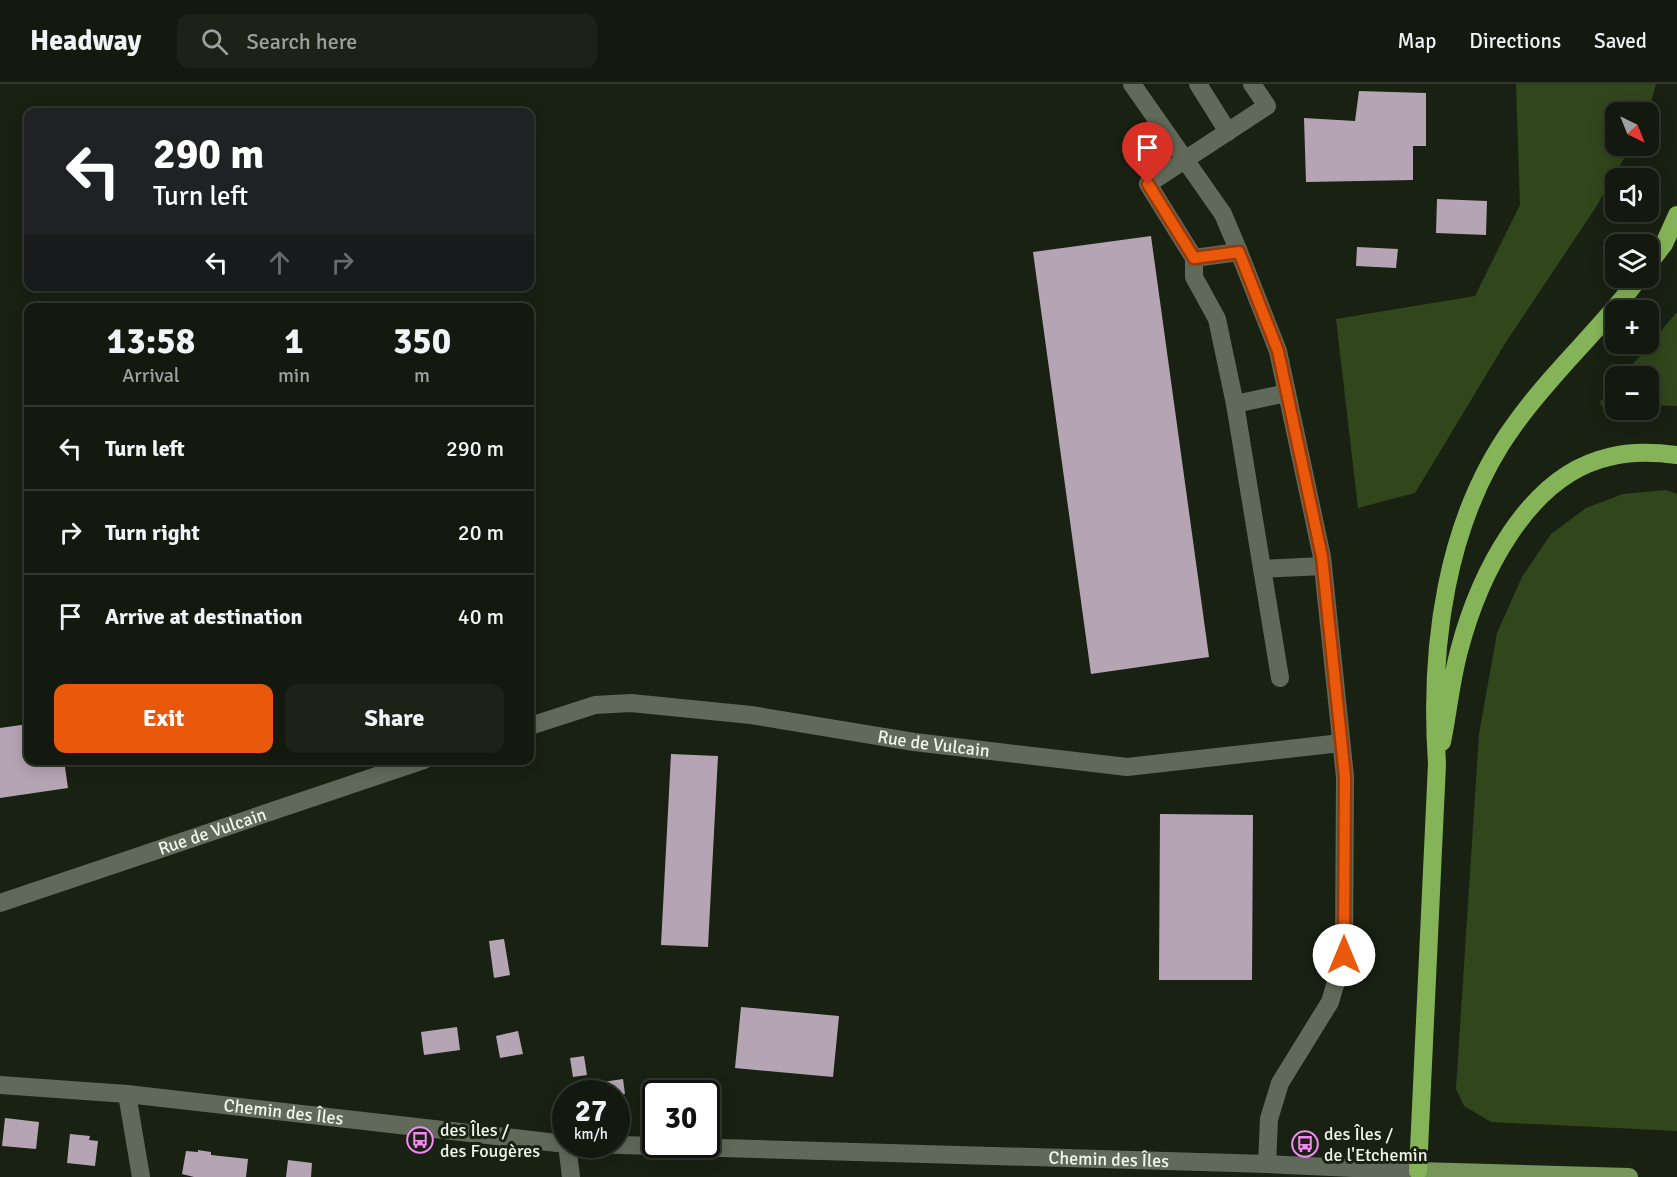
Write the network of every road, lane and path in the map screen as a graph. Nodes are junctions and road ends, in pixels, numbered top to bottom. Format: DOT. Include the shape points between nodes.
graph roads {
  1 [pos="1132,84"];
  2 [pos="1198,84"];
  3 [pos="1252,84"];
  4 [pos="1228,132"];
  5 [pos="1185,159"];
  6 [pos="1677,215"];
  7 [pos="1659,251"];
  8 [pos="1239,252"];
  9 [pos="1194,258"];
  10 [pos="1630,288"];
  11 [pos="1287,393"];
  12 [pos="1235,404"];
  13 [pos="1677,454"];
  14 [pos="1323,566"];
  15 [pos="1262,569"];
  16 [pos="1280,678"];
  17 [pos="534,725"];
  18 [pos="1341,743"];
  19 [pos="1437,764"];
  20 [pos="409,765"];
  21 [pos="0,903"];
  22 [pos="0,1085"];
  23 [pos="128,1094"];
  24 [pos="552,1142"];
  25 [pos="630,1145"];
  26 [pos="568,1158"];
  27 [pos="1267,1164"];
  28 [pos="1418,1174"];
  29 [pos="141,1177"];
  30 [pos="571,1177"];
  31 [pos="1629,1177"];
  1 -- 5 [label="street"];
  2 -- 4 [label="street"];
  3 -- 4 [label="street" via="1267,106"];
  4 -- 5 [label="street"];
  5 -- 8 [label="street" via="1223,214"];
  5 -- 9 [label="street" via="1148,184"];
  6 -- 7 [label="highway"];
  8 -- 9 [label="street"];
  8 -- 11 [label="street" via="1278,351"];
  9 -- 12 [label="street" via="1194,277 1217,319"];
  10 -- 19 [label="highway" via="1514,424 1480,482 1455,554 1438,639 1433,714"];
  11 -- 12 [label="street"];
  11 -- 14 [label="street"];
  12 -- 15 [label="street"];
  13 -- 19 [label="highway" via="1646,452 1607,457 1569,474 1522,518 1503,543 1477,595 1458,653"];
  14 -- 15 [label="street"];
  14 -- 18 [label="street"];
  15 -- 16 [label="street"];
  17 -- 18 [label="street, Rue de Vulcain" via="595,705 631,703 751,715 914,742 1127,767"];
  18 -- 27 [label="street" via="1345,777 1344,955 1330,1002 1280,1083 1269,1119"];
  19 -- 28 [label="highway"];
  20 -- 21 [label="street, Rue de Vulcain"];
  22 -- 23 [label="street, Chemin des Îles"];
  23 -- 24 [label="street, Chemin des Îles"];
  23 -- 29 [label="street"];
  25 -- 27 [label="street, Chemin des Îles"];
  26 -- 30 [label="street"];
  27 -- 28 [label="street, Chemin des Îles"];
  28 -- 31 [label="main road, Chemin des Îles"];
}
